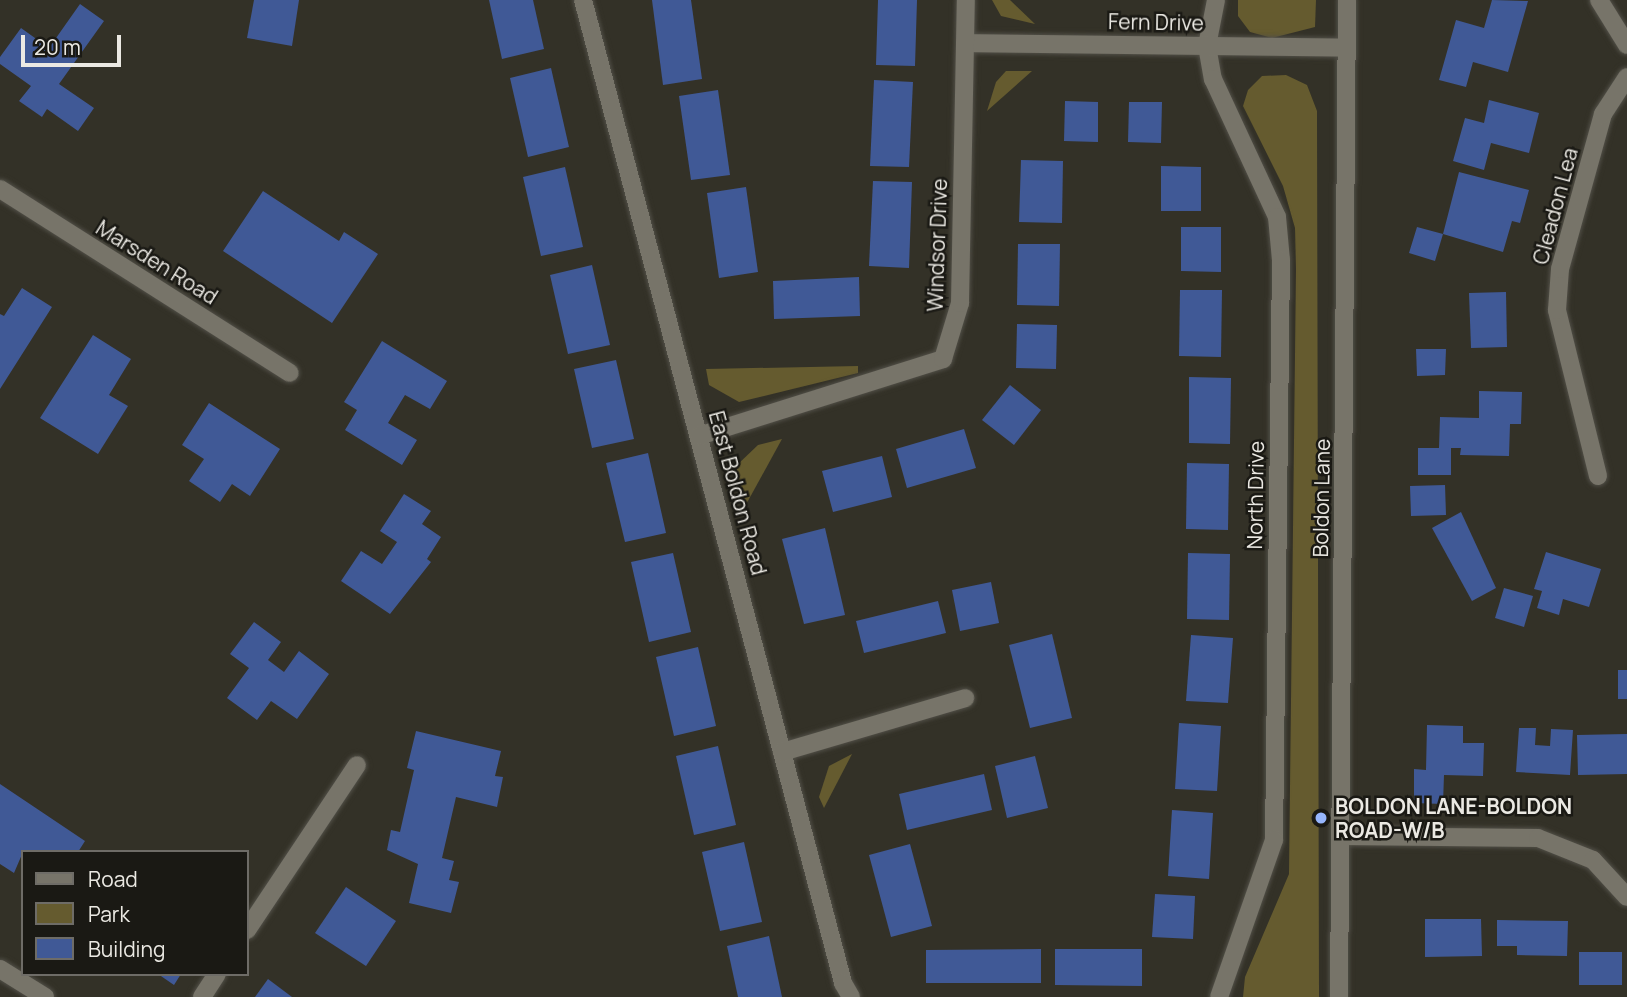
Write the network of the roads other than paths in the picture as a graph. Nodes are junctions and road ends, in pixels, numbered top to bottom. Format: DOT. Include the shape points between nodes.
graph roads {
  1 [pos="583,0"];
  2 [pos="966,0"];
  3 [pos="1216,0"];
  4 [pos="1347,0"];
  5 [pos="1598,0"];
  6 [pos="965,43"];
  7 [pos="1627,45"];
  8 [pos="1207,46"];
  9 [pos="1347,48"];
  10 [pos="1627,77"];
  11 [pos="0,189"];
  12 [pos="290,373"];
  13 [pos="699,436"];
  14 [pos="1598,476"];
  15 [pos="965,698"];
  16 [pos="782,752"];
  17 [pos="357,765"];
  18 [pos="1340,836"];
  19 [pos="1627,897"];
  20 [pos="248,928"];
  21 [pos="0,969"];
  22 [pos="216,976"];
  23 [pos="45,997"];
  24 [pos="202,997"];
  25 [pos="851,997"];
  26 [pos="1219,997"];
  27 [pos="1339,997"];
  1 -- 13 [label="street, East Boldon Road"];
  2 -- 6 [label="street, Windsor Drive"];
  3 -- 8 [label="street, North Drive"];
  4 -- 9 [label="street, Boldon Lane"];
  5 -- 7 [label="street"];
  6 -- 8 [label="street, Fern Drive"];
  6 -- 13 [label="street, Windsor Drive" via="960,303 955,334 943,359"];
  8 -- 9 [label="street, Fern Drive"];
  8 -- 26 [label="street, North Drive" via="1226,111 1276,217 1281,260 1274,840"];
  9 -- 18 [label="street, Boldon Lane"];
  10 -- 14 [label="street, Cleadon Lea" via="1603,114 1560,269 1557,310"];
  11 -- 12 [label="street, Marsden Road"];
  13 -- 16 [label="street, East Boldon Road"];
  15 -- 16 [label="street"];
  16 -- 25 [label="street, East Boldon Road" via="843,983"];
  17 -- 20 [label="street"];
  18 -- 19 [label="street" via="1538,838 1593,860"];
  18 -- 27 [label="street, Boldon Lane"];
  21 -- 23 [label="street"];
  22 -- 24 [label="street"];
}
